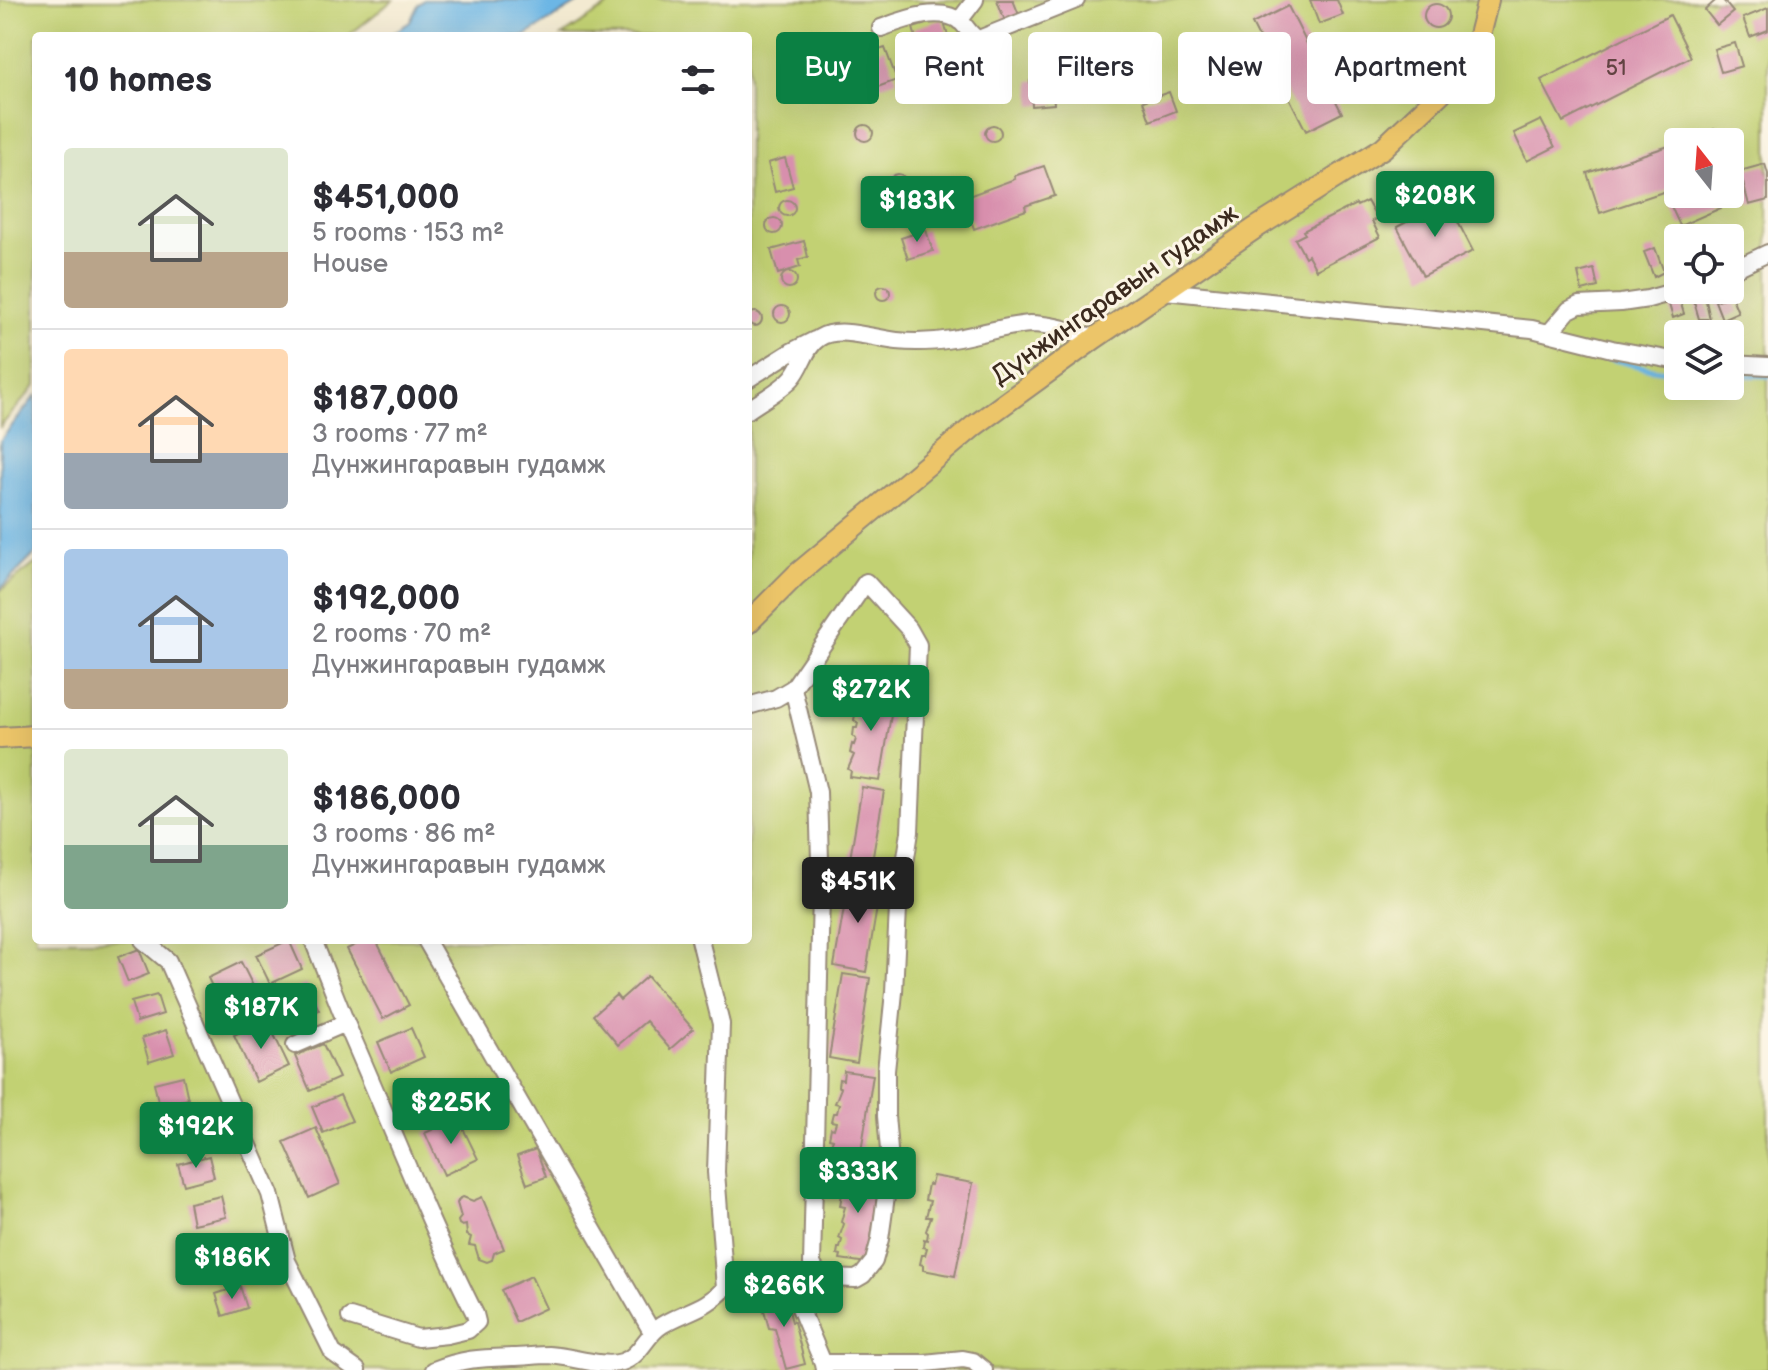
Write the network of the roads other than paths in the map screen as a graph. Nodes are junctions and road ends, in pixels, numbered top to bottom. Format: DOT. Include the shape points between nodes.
graph roads {
  1 [pos="975,0"];
  2 [pos="1076,0"];
  3 [pos="1488,0"];
  4 [pos="959,21"];
  5 [pos="881,28"];
  6 [pos="1768,253"];
  7 [pos="1744,264"];
  8 [pos="1165,291"];
  9 [pos="1664,294"];
  10 [pos="1550,332"];
  11 [pos="820,337"];
  12 [pos="1095,338"];
  13 [pos="1664,358"];
  14 [pos="1744,365"];
  15 [pos="1768,366"];
  16 [pos="752,376"];
  17 [pos="752,407"];
  18 [pos="752,619"];
  19 [pos="793,688"];
  20 [pos="752,705"];
  21 [pos="32,736"];
  22 [pos="0,738"];
  23 [pos="148,944"];
  24 [pos="315,944"];
  25 [pos="428,944"];
  26 [pos="701,944"];
  27 [pos="346,1023"];
  28 [pos="295,1045"];
  29 [pos="725,1288"];
  30 [pos="350,1317"];
  31 [pos="652,1332"];
  32 [pos="823,1366"];
  33 [pos="357,1370"];
  34 [pos="434,1370"];
  35 [pos="984,1370"];
  1 -- 4 [label="street"];
  2 -- 4 [label="street" via="979,39"];
  3 -- 8 [label="main road, Дүнжингаравын гудамж" via="1476,47 1462,69 1383,148"];
  4 -- 5 [label="street" via="927,14"];
  6 -- 7 [label="street"];
  8 -- 10 [label="street"];
  8 -- 12 [label="main road, Дүнжингаравын гудамж"];
  9 -- 10 [label="street" via="1579,305"];
  10 -- 13 [label="street"];
  11 -- 12 [label="street" via="848,333 921,342 1031,324"];
  11 -- 16 [label="street"];
  11 -- 17 [label="street" via="792,378"];
  12 -- 18 [label="main road, Дүнжингаравын гудамж" via="974,426 796,575"];
  14 -- 15 [label="street"];
  19 -- 19 [label="street" via="866,582 918,645 910,832 898,908 886,1071 886,1196 874,1261 856,1279 826,1278 812,1264 821,880 818,792"];
  19 -- 20 [label="street"];
  21 -- 22 [label="main road"];
  23 -- 33 [label="street" via="168,961 270,1194 287,1261 333,1353"];
  24 -- 27 [label="street"];
  25 -- 31 [label="street"];
  26 -- 29 [label="street" via="721,1024 716,1172"];
  27 -- 28 [label="street"];
  27 -- 30 [label="street" via="477,1322 468,1330 418,1338"];
  29 -- 31 [label="street" via="714,1301"];
  29 -- 32 [label="street" via="785,1281"];
  31 -- 34 [label="street" via="621,1362 551,1355 462,1360"];
  32 -- 35 [label="street" via="963,1359"];
}
